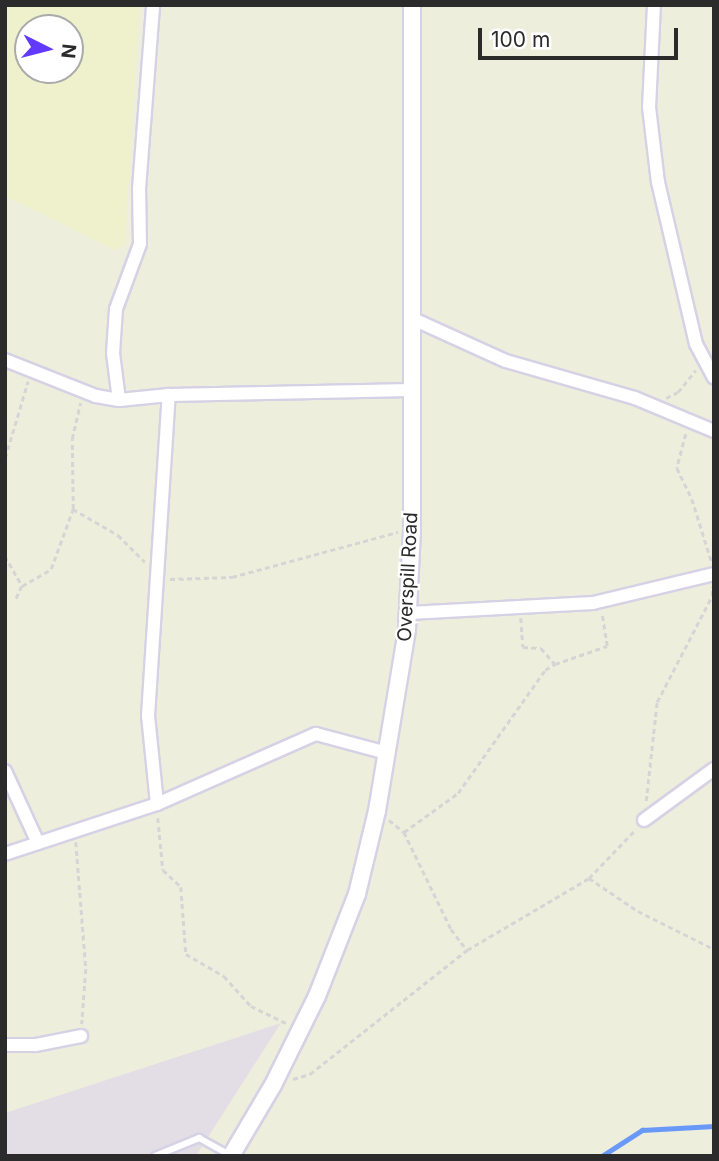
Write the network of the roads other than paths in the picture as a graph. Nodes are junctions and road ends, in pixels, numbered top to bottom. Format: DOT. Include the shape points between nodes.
graph roads {
  1 [pos="153,5"];
  2 [pos="412,5"];
  3 [pos="654,5"];
  4 [pos="411,318"];
  5 [pos="5,360"];
  6 [pos="714,378"];
  7 [pos="411,390"];
  8 [pos="169,395"];
  9 [pos="119,400"];
  10 [pos="714,430"];
  11 [pos="713,574"];
  12 [pos="409,612"];
  13 [pos="387,753"];
  14 [pos="714,769"];
  15 [pos="5,771"];
  16 [pos="157,804"];
  17 [pos="645,820"];
  18 [pos="38,843"];
  19 [pos="5,854"];
  20 [pos="81,1036"];
  21 [pos="5,1045"];
  22 [pos="155,1156"];
  23 [pos="231,1156"];
  1 -- 9 [label="street" via="139,188 140,244 116,309 114,331"];
  2 -- 4 [label="street, Overspill Road"];
  3 -- 6 [label="street" via="649,107 658,182 702,361"];
  4 -- 7 [label="street, Overspill Road"];
  4 -- 10 [label="street" via="506,361 649,404"];
  5 -- 9 [label="street" via="78,390"];
  7 -- 8 [label="street"];
  7 -- 12 [label="street, Overspill Road"];
  8 -- 9 [label="street"];
  8 -- 16 [label="street" via="148,716"];
  11 -- 12 [label="street" via="593,603"];
  12 -- 13 [label="street, Overspill Road"];
  13 -- 16 [label="street" via="316,734"];
  13 -- 23 [label="street, Overspill Road" via="354,905 274,1086"];
  14 -- 17 [label="street"];
  15 -- 18 [label="street"];
  16 -- 18 [label="street"];
  18 -- 19 [label="street"];
  20 -- 21 [label="street" via="36,1045"];
  22 -- 23 [label="lane" via="199,1138"];
}
